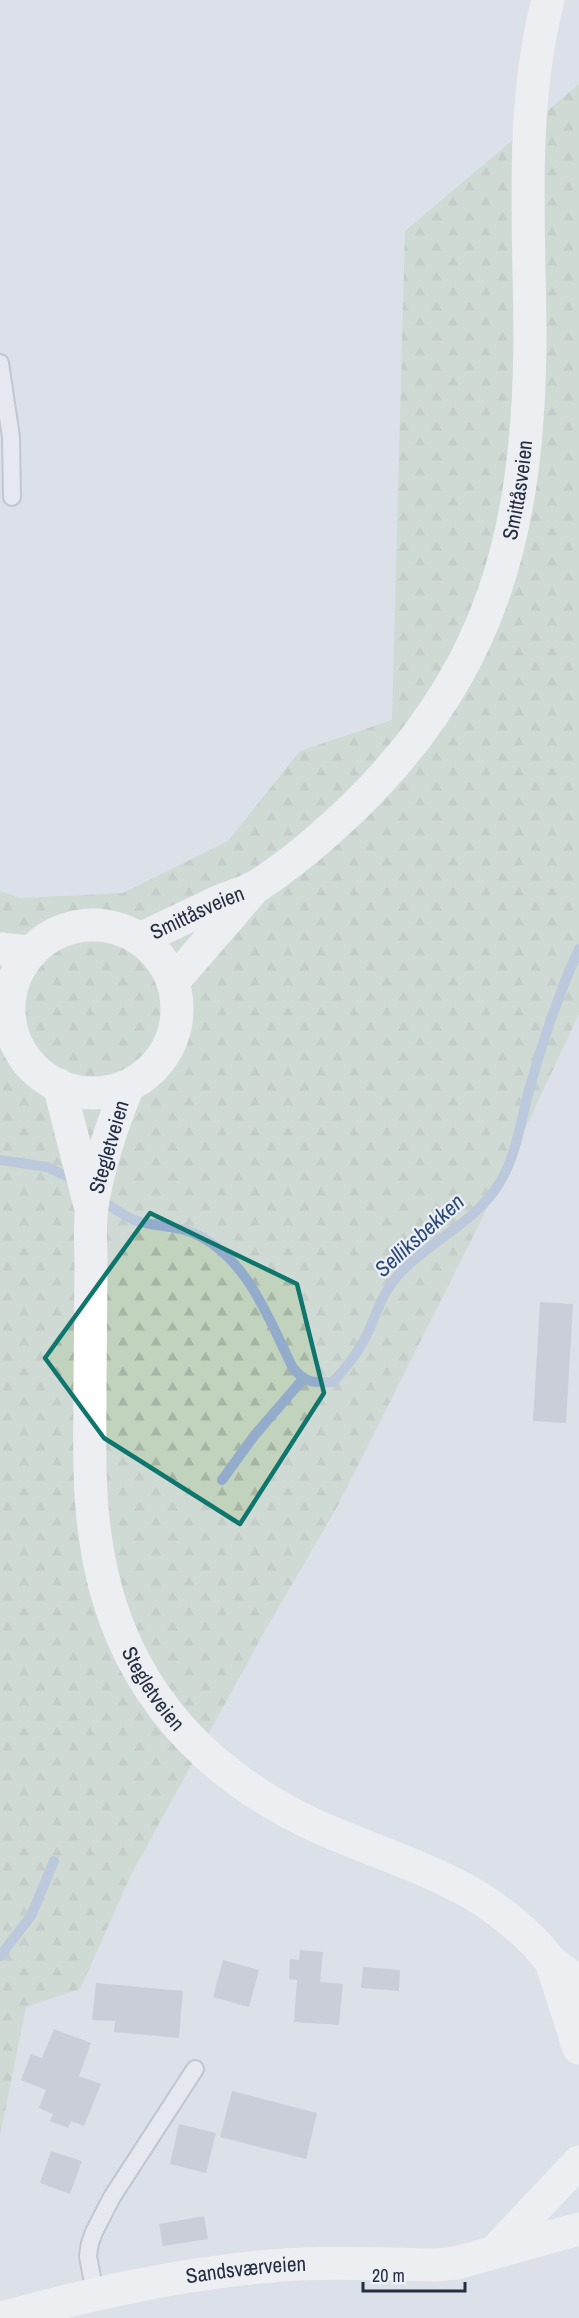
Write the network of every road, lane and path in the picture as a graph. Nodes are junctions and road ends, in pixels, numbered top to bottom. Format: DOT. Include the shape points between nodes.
graph roads {
  1 [pos="548,0"];
  2 [pos="0,363"];
  3 [pos="12,497"];
  4 [pos="255,887"];
  5 [pos="140,939"];
  6 [pos="16,950"];
  7 [pos="173,982"];
  8 [pos="4,1007"];
  9 [pos="62,1097"];
  10 [pos="122,1099"];
  11 [pos="91,1209"];
  12 [pos="551,1961"];
  13 [pos="579,1982"];
  14 [pos="579,2048"];
  15 [pos="195,2069"];
  16 [pos="579,2162"];
  17 [pos="579,2229"];
  18 [pos="493,2253"];
  19 [pos="95,2294"];
  20 [pos="1,2318"];
  1 -- 4 [label="main road, Smittåsveien" via="531,113 530,348 521,487 492,602 450,688 412,745 336,825"];
  2 -- 3 [label="lane" via="11,437"];
  4 -- 5 [label="main road, Smittåsveien"];
  4 -- 7 [label="main road, Smittåsveien"];
  5 -- 6 [label="main road" via="117,928 92,924 59,932"];
  5 -- 7 [label="main road" via="154,951"];
  6 -- 8 [label="main road" via="14,979"];
  7 -- 10 [label="main road" via="178,1013 170,1043 153,1068"];
  8 -- 9 [label="main road" via="23,1055"];
  9 -- 10 [label="main road" via="75,1091"];
  9 -- 11 [label="main road, Stegletveien"];
  10 -- 11 [label="main road, Stegletveien"];
  11 -- 12 [label="main road, Stegletveien" via="92,1504 108,1601 147,1684 201,1751 248,1788 314,1824 416,1866 473,1895 514,1923"];
  12 -- 13 [label="main road, Stegletveien"];
  12 -- 14 [label="main road, Stegletveien"];
  15 -- 19 [label="lane" via="112,2197 94,2232 88,2256"];
  16 -- 18 [label="main road"];
  17 -- 18 [label="main road, Sandsværveien"];
  18 -- 19 [label="main road, Sandsværveien" via="435,2265 272,2266 164,2279"];
  19 -- 20 [label="main road, Sandsværveien"];
}
